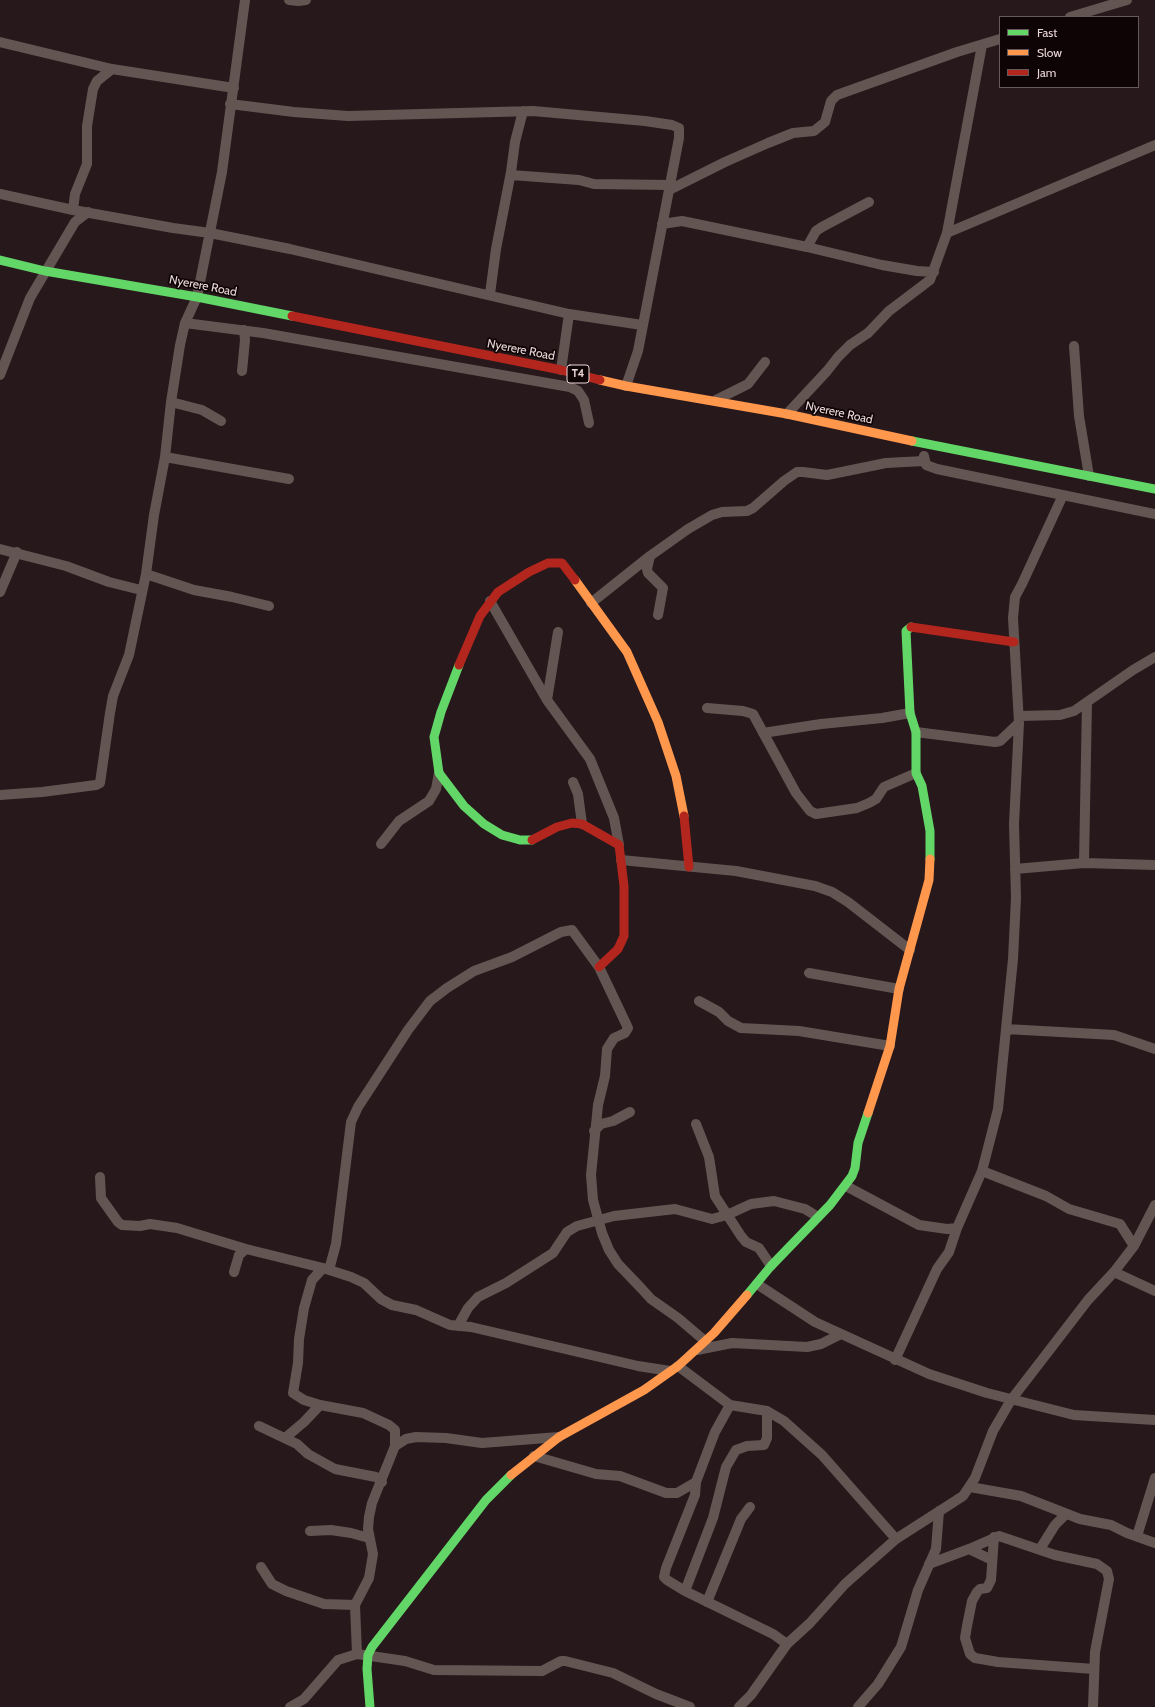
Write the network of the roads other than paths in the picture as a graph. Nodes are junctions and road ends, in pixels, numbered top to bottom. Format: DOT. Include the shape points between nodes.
graph roads {
  1 [pos="245,0"];
  2 [pos="289,0"];
  3 [pos="306,0"];
  4 [pos="1127,0"];
  5 [pos="1073,16"];
  6 [pos="999,39"];
  7 [pos="3,44"];
  8 [pos="982,45"];
  9 [pos="112,69"];
  10 [pos="234,88"];
  11 [pos="230,104"];
  12 [pos="523,111"];
  13 [pos="1155,145"];
  14 [pos="511,176"];
  15 [pos="670,188"];
  16 [pos="0,194"];
  17 [pos="869,202"];
  18 [pos="73,210"];
  19 [pos="88,212"];
  20 [pos="662,224"];
  21 [pos="210,233"];
  22 [pos="947,233"];
  23 [pos="807,247"];
  24 [pos="0,260"];
  25 [pos="45,270"];
  26 [pos="934,272"];
  27 [pos="490,294"];
  28 [pos="198,297"];
  29 [pos="569,314"];
  30 [pos="185,323"];
  31 [pos="642,325"];
  32 [pos="244,330"];
  33 [pos="1074,346"];
  34 [pos="765,362"];
  35 [pos="561,370"];
  36 [pos="242,371"];
  37 [pos="0,375"];
  38 [pos="626,386"];
  39 [pos="714,401"];
  40 [pos="170,402"];
  41 [pos="787,414"];
  42 [pos="221,421"];
  43 [pos="589,423"];
  44 [pos="926,444"];
  45 [pos="165,457"];
  46 [pos="924,461"];
  47 [pos="1089,476"];
  48 [pos="289,478"];
  49 [pos="1155,489"];
  50 [pos="1063,495"];
  51 [pos="1155,514"];
  52 [pos="0,548"];
  53 [pos="17,552"];
  54 [pos="650,556"];
  55 [pos="146,574"];
  56 [pos="142,590"];
  57 [pos="0,592"];
  58 [pos="490,601"];
  59 [pos="591,603"];
  60 [pos="269,606"];
  61 [pos="658,615"];
  62 [pos="558,632"];
  63 [pos="1014,642"];
  64 [pos="1155,657"];
  65 [pos="547,700"];
  66 [pos="1087,702"];
  67 [pos="707,708"];
  68 [pos="910,713"];
  69 [pos="1019,720"];
  70 [pos="916,732"];
  71 [pos="763,733"];
  72 [pos="439,773"];
  73 [pos="916,773"];
  74 [pos="573,782"];
  75 [pos="0,795"];
  76 [pos="582,824"];
  77 [pos="381,844"];
  78 [pos="619,845"];
  79 [pos="621,860"];
  80 [pos="1084,864"];
  81 [pos="1155,865"];
  82 [pos="689,867"];
  83 [pos="1015,869"];
  84 [pos="910,950"];
  85 [pos="599,967"];
  86 [pos="809,974"];
  87 [pos="899,989"];
  88 [pos="698,1001"];
  89 [pos="1006,1028"];
  90 [pos="890,1046"];
  91 [pos="1155,1049"];
  92 [pos="630,1112"];
  93 [pos="696,1124"];
  94 [pos="594,1131"];
  95 [pos="982,1171"];
  96 [pos="100,1177"];
  97 [pos="846,1186"];
  98 [pos="1155,1205"];
  99 [pos="728,1215"];
  100 [pos="818,1217"];
  101 [pos="598,1220"];
  102 [pos="957,1228"];
  103 [pos="1134,1246"];
  104 [pos="246,1248"];
  105 [pos="771,1266"];
  106 [pos="326,1269"];
  107 [pos="234,1272"];
  108 [pos="1114,1272"];
  109 [pos="757,1284"];
  110 [pos="1155,1291"];
  111 [pos="458,1326"];
  112 [pos="841,1334"];
  113 [pos="705,1341"];
  114 [pos="694,1351"];
  115 [pos="895,1360"];
  116 [pos="674,1368"];
  117 [pos="1011,1400"];
  118 [pos="320,1405"];
  119 [pos="730,1405"];
  120 [pos="767,1411"];
  121 [pos="1155,1420"];
  122 [pos="259,1426"];
  123 [pos="559,1437"];
  124 [pos="285,1438"];
  125 [pos="395,1446"];
  126 [pos="534,1456"];
  127 [pos="1155,1478"];
  128 [pos="382,1482"];
  129 [pos="696,1482"];
  130 [pos="970,1487"];
  131 [pos="750,1507"];
  132 [pos="939,1511"];
  133 [pos="1066,1514"];
  134 [pos="310,1530"];
  135 [pos="1137,1536"];
  136 [pos="994,1537"];
  137 [pos="369,1538"];
  138 [pos="896,1539"];
  139 [pos="1155,1543"];
  140 [pos="969,1549"];
  141 [pos="1040,1550"];
  142 [pos="992,1560"];
  143 [pos="929,1564"];
  144 [pos="261,1568"];
  145 [pos="685,1591"];
  146 [pos="707,1602"];
  147 [pos="355,1605"];
  148 [pos="787,1644"];
  149 [pos="357,1654"];
  150 [pos="368,1655"];
  151 [pos="1094,1669"];
  152 [pos="290,1707"];
  153 [pos="370,1707"];
  154 [pos="690,1707"];
  155 [pos="739,1707"];
  156 [pos="858,1707"];
  157 [pos="1093,1707"];
  1 -- 10 [label="street"];
  2 -- 3 [label="street"];
  4 -- 5 [label="street"];
  6 -- 8 [label="street"];
  7 -- 9 [label="street"];
  8 -- 15 [label="street" via="837,94 831,101 825,122 814,131 793,133 768,142"];
  8 -- 22 [label="street"];
  9 -- 10 [label="street"];
  9 -- 18 [label="street" via="97,81 93,89 87,126 87,164 75,194"];
  10 -- 11 [label="street"];
  11 -- 12 [label="street" via="348,116"];
  11 -- 21 [label="street" via="222,172"];
  12 -- 14 [label="street" via="515,142"];
  12 -- 15 [label="street" via="606,117 663,123 676,127 680,132"];
  13 -- 22 [label="street"];
  14 -- 15 [label="street"];
  14 -- 27 [label="street"];
  15 -- 20 [label="street"];
  16 -- 18 [label="street"];
  17 -- 23 [label="street" via="822,227"];
  18 -- 19 [label="street"];
  19 -- 21 [label="street"];
  19 -- 25 [label="street" via="75,222"];
  20 -- 23 [label="street" via="682,222"];
  20 -- 31 [label="street"];
  21 -- 27 [label="street"];
  21 -- 28 [label="street"];
  22 -- 26 [label="street"];
  23 -- 26 [label="street" via="882,265"];
  24 -- 25 [label="main road, Nyerere Road / T4"];
  25 -- 28 [label="main road, Nyerere Road / T4"];
  25 -- 37 [label="street" via="30,298"];
  26 -- 41 [label="street" via="930,280 889,311 868,334 850,345"];
  27 -- 29 [label="street"];
  28 -- 30 [label="street"];
  28 -- 35 [label="main road, Nyerere Road / T4"];
  29 -- 31 [label="street"];
  29 -- 35 [label="street"];
  30 -- 32 [label="street"];
  30 -- 40 [label="street"];
  31 -- 38 [label="street" via="638,351"];
  32 -- 36 [label="street"];
  32 -- 43 [label="street" via="570,388 578,391 584,400"];
  33 -- 47 [label="street" via="1079,416"];
  34 -- 39 [label="street" via="748,384"];
  35 -- 38 [label="main road, Nyerere Road / T4"];
  38 -- 39 [label="main road, Nyerere Road / T4"];
  39 -- 41 [label="main road, Nyerere Road / T4"];
  40 -- 42 [label="street" via="202,410"];
  40 -- 45 [label="street"];
  41 -- 44 [label="main road, Nyerere Road / T4"];
  44 -- 46 [label="street"];
  44 -- 47 [label="main road, Nyerere Road / T4"];
  45 -- 48 [label="street"];
  45 -- 55 [label="street"];
  46 -- 50 [label="street" via="926,465 937,469"];
  46 -- 54 [label="street" via="886,462 827,475 797,472 753,508 712,515"];
  47 -- 49 [label="main road, Nyerere Road / T4"];
  50 -- 51 [label="street"];
  50 -- 63 [label="street" via="1015,596"];
  52 -- 53 [label="street"];
  53 -- 56 [label="street" via="66,566 114,584"];
  53 -- 57 [label="street"];
  54 -- 59 [label="street"];
  54 -- 61 [label="street" via="648,573 663,588"];
  55 -- 56 [label="street"];
  55 -- 60 [label="street" via="194,590 232,596"];
  56 -- 75 [label="street" via="129,655 113,696 100,783 42,792"];
  58 -- 59 [label="main road" via="498,592 529,572 548,563 558,562 562,563"];
  58 -- 65 [label="street"];
  58 -- 72 [label="main road" via="472,634 441,712 434,737 434,752"];
  59 -- 82 [label="main road" via="627,652 658,722 676,776 684,816"];
  62 -- 65 [label="street"];
  63 -- 68 [label="main road" via="914,626 908,628 906,631"];
  63 -- 69 [label="street"];
  64 -- 66 [label="street"];
  65 -- 78 [label="street" via="590,759 614,818"];
  66 -- 69 [label="street" via="1074,711 1060,715"];
  66 -- 80 [label="street"];
  67 -- 71 [label="street" via="749,712 753,714"];
  68 -- 70 [label="main road"];
  68 -- 71 [label="street"];
  69 -- 70 [label="street" via="1000,741 995,742"];
  69 -- 83 [label="street" via="1014,824"];
  70 -- 73 [label="main road"];
  71 -- 73 [label="street" via="796,793 810,811 816,814 857,808 876,799 884,787"];
  72 -- 76 [label="main road" via="464,806 484,824 502,835 530,841 564,824"];
  72 -- 77 [label="street" via="436,789 429,801 399,821"];
  73 -- 84 [label="main road" via="927,809 931,850 929,880"];
  74 -- 76 [label="street" via="578,794"];
  76 -- 78 [label="main road"];
  78 -- 79 [label="main road"];
  79 -- 82 [label="street"];
  79 -- 85 [label="main road" via="624,936 618,949"];
  80 -- 81 [label="street"];
  80 -- 83 [label="street"];
  82 -- 84 [label="street" via="777,878 832,892"];
  83 -- 89 [label="street" via="1016,898"];
  84 -- 87 [label="main road"];
  85 -- 94 [label="street" via="628,1028 625,1033 614,1038 607,1049 605,1076"];
  85 -- 106 [label="street" via="574,931 566,930 512,957 474,972 430,1001 395,1049 351,1122 336,1244"];
  86 -- 87 [label="street"];
  87 -- 90 [label="main road"];
  88 -- 90 [label="street" via="741,1028 799,1031"];
  89 -- 91 [label="street" via="1114,1036"];
  89 -- 95 [label="street" via="998,1108"];
  90 -- 97 [label="main road" via="858,1143 855,1168"];
  92 -- 94 [label="street" via="601,1124"];
  93 -- 99 [label="street" via="708,1152 715,1196"];
  94 -- 101 [label="street" via="591,1175"];
  95 -- 102 [label="street"];
  95 -- 103 [label="street" via="1046,1196 1069,1209 1120,1224"];
  96 -- 104 [label="street" via="101,1198 122,1225 150,1224 177,1228"];
  97 -- 100 [label="main road"];
  97 -- 102 [label="street" via="919,1225"];
  98 -- 103 [label="street"];
  99 -- 100 [label="street" via="751,1204 774,1201 805,1209"];
  99 -- 101 [label="street" via="708,1218 675,1209 634,1212"];
  99 -- 105 [label="street" via="746,1242 759,1248"];
  100 -- 105 [label="main road"];
  101 -- 111 [label="street" via="573,1227 553,1253 506,1283 478,1297"];
  101 -- 113 [label="street" via="609,1250 618,1264 651,1299"];
  102 -- 115 [label="street" via="949,1252 937,1269"];
  103 -- 108 [label="street"];
  104 -- 106 [label="street"];
  104 -- 107 [label="street" via="239,1255"];
  105 -- 109 [label="main road"];
  106 -- 111 [label="street" via="364,1284 392,1305 416,1310 444,1323"];
  106 -- 118 [label="street" via="315,1276 310,1284 300,1330 298,1363 292,1388 295,1396"];
  108 -- 110 [label="street"];
  108 -- 117 [label="street" via="1088,1300"];
  109 -- 112 [label="street" via="801,1313"];
  109 -- 113 [label="main road"];
  111 -- 116 [label="street" via="638,1366"];
  112 -- 114 [label="street" via="821,1344 807,1346 732,1343"];
  112 -- 115 [label="street"];
  113 -- 114 [label="main road"];
  114 -- 116 [label="main road"];
  115 -- 117 [label="street" via="929,1374"];
  116 -- 119 [label="street"];
  116 -- 123 [label="main road" via="644,1390"];
  117 -- 121 [label="street" via="1074,1415"];
  117 -- 130 [label="street" via="993,1431"];
  118 -- 124 [label="street"];
  118 -- 125 [label="street" via="363,1413 389,1425 395,1430"];
  119 -- 120 [label="street"];
  119 -- 129 [label="street" via="715,1432"];
  120 -- 138 [label="street" via="784,1421 822,1455"];
  120 -- 145 [label="street" via="767,1438 764,1445 740,1448 729,1461 722,1477 718,1502 708,1533"];
  122 -- 124 [label="street"];
  123 -- 125 [label="street" via="482,1443 416,1437 406,1439"];
  123 -- 126 [label="main road"];
  124 -- 128 [label="street" via="335,1469 376,1477"];
  125 -- 128 [label="street"];
  126 -- 129 [label="street" via="596,1474 620,1476 670,1494 677,1493"];
  126 -- 150 [label="main road" via="486,1500 392,1620"];
  127 -- 135 [label="street"];
  128 -- 137 [label="street" via="372,1504"];
  129 -- 145 [label="street" via="695,1495 665,1572 665,1578"];
  130 -- 132 [label="street" via="963,1496"];
  130 -- 133 [label="street" via="1021,1496"];
  131 -- 146 [label="street" via="741,1519"];
  132 -- 138 [label="street"];
  132 -- 143 [label="street" via="937,1540"];
  133 -- 135 [label="street" via="1111,1525"];
  133 -- 141 [label="street" via="1055,1525"];
  134 -- 137 [label="street" via="351,1532"];
  135 -- 139 [label="street"];
  136 -- 140 [label="street"];
  136 -- 141 [label="street" via="1004,1537"];
  136 -- 142 [label="street"];
  137 -- 147 [label="street" via="373,1554 369,1578"];
  138 -- 148 [label="street" via="844,1584 810,1623"];
  140 -- 142 [label="street"];
  140 -- 143 [label="street"];
  141 -- 151 [label="street" via="1097,1564 1107,1571 1109,1579 1097,1634"];
  142 -- 151 [label="street" via="990,1585 977,1592 970,1610 965,1638 970,1654 976,1658 998,1662"];
  143 -- 156 [label="street" via="918,1590 901,1647 878,1684"];
  144 -- 147 [label="street" via="272,1584 286,1591 324,1604"];
  145 -- 146 [label="street"];
  146 -- 148 [label="street" via="773,1634"];
  147 -- 149 [label="street"];
  148 -- 155 [label="street" via="751,1695"];
  149 -- 150 [label="street"];
  149 -- 152 [label="street" via="338,1660 304,1699"];
  150 -- 153 [label="main road"];
  150 -- 154 [label="street" via="405,1660 434,1670 542,1671 565,1661 612,1673"];
  151 -- 157 [label="street"];
}
